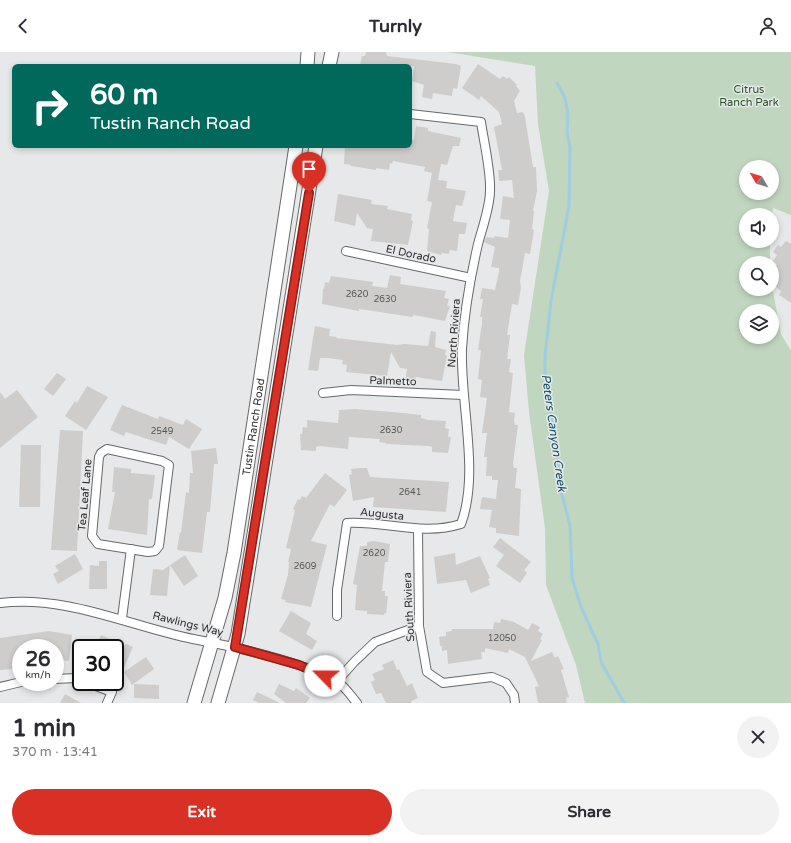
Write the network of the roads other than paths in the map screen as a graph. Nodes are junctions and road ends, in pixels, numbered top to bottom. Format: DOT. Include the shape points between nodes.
graph roads {
  1 [pos="308,52"];
  2 [pos="332,52"];
  3 [pos="306,64"];
  4 [pos="329,64"];
  5 [pos="412,114"];
  6 [pos="296,148"];
  7 [pos="316,148"];
  8 [pos="346,251"];
  9 [pos="471,278"];
  10 [pos="323,394"];
  11 [pos="463,395"];
  12 [pos="461,524"];
  13 [pos="418,529"];
  14 [pos="131,549"];
  15 [pos="0,602"];
  16 [pos="337,616"];
  17 [pos="122,618"];
  18 [pos="419,626"];
  19 [pos="213,642"];
  20 [pos="235,647"];
  21 [pos="337,682"];
  22 [pos="12,684"];
  23 [pos="0,687"];
  24 [pos="109,691"];
  25 [pos="107,703"];
  26 [pos="194,703"];
  27 [pos="218,703"];
  28 [pos="357,703"];
  29 [pos="515,703"];
  1 -- 3 [label="main road"];
  2 -- 4 [label="main road"];
  5 -- 9 [label="street, North Riviera" via="481,122 490,192"];
  6 -- 19 [label="main road, Tustin Ranch Road" via="234,553"];
  7 -- 20 [label="main road, Tustin Ranch Road"];
  8 -- 9 [label="street, El Dorado"];
  9 -- 11 [label="street, North Riviera" via="464,316"];
  10 -- 11 [label="street, Palmetto" via="351,390"];
  11 -- 12 [label="street, North Riviera" via="468,485 467,510"];
  12 -- 13 [label="street, Augusta" via="445,529"];
  13 -- 16 [label="street, Augusta" via="363,522 347,523 336,590"];
  13 -- 18 [label="street, South Riviera"];
  14 -- 14 [label="street, Tea Leaf Lane" via="148,552 155,551 159,546 169,465 162,461 107,450 99,457 92,536 98,544"];
  14 -- 17 [label="street"];
  15 -- 17 [label="street, Rawlings Way" via="60,604"];
  17 -- 19 [label="street, Rawlings Way" via="193,639"];
  18 -- 21 [label="street" via="376,642"];
  18 -- 29 [label="street, South Riviera" via="426,672 443,683 492,678 506,683 514,695"];
  19 -- 20 [label="street, Rawlings Way"];
  19 -- 26 [label="main road, Tustin Ranch Road"];
  20 -- 21 [label="street, Rawlings Way" via="299,665"];
  20 -- 27 [label="main road, Tustin Ranch Road"];
  21 -- 28 [label="street, Rawlings Way"];
  22 -- 23 [label="street"];
  24 -- 25 [label="street" via="112,692"];
}
